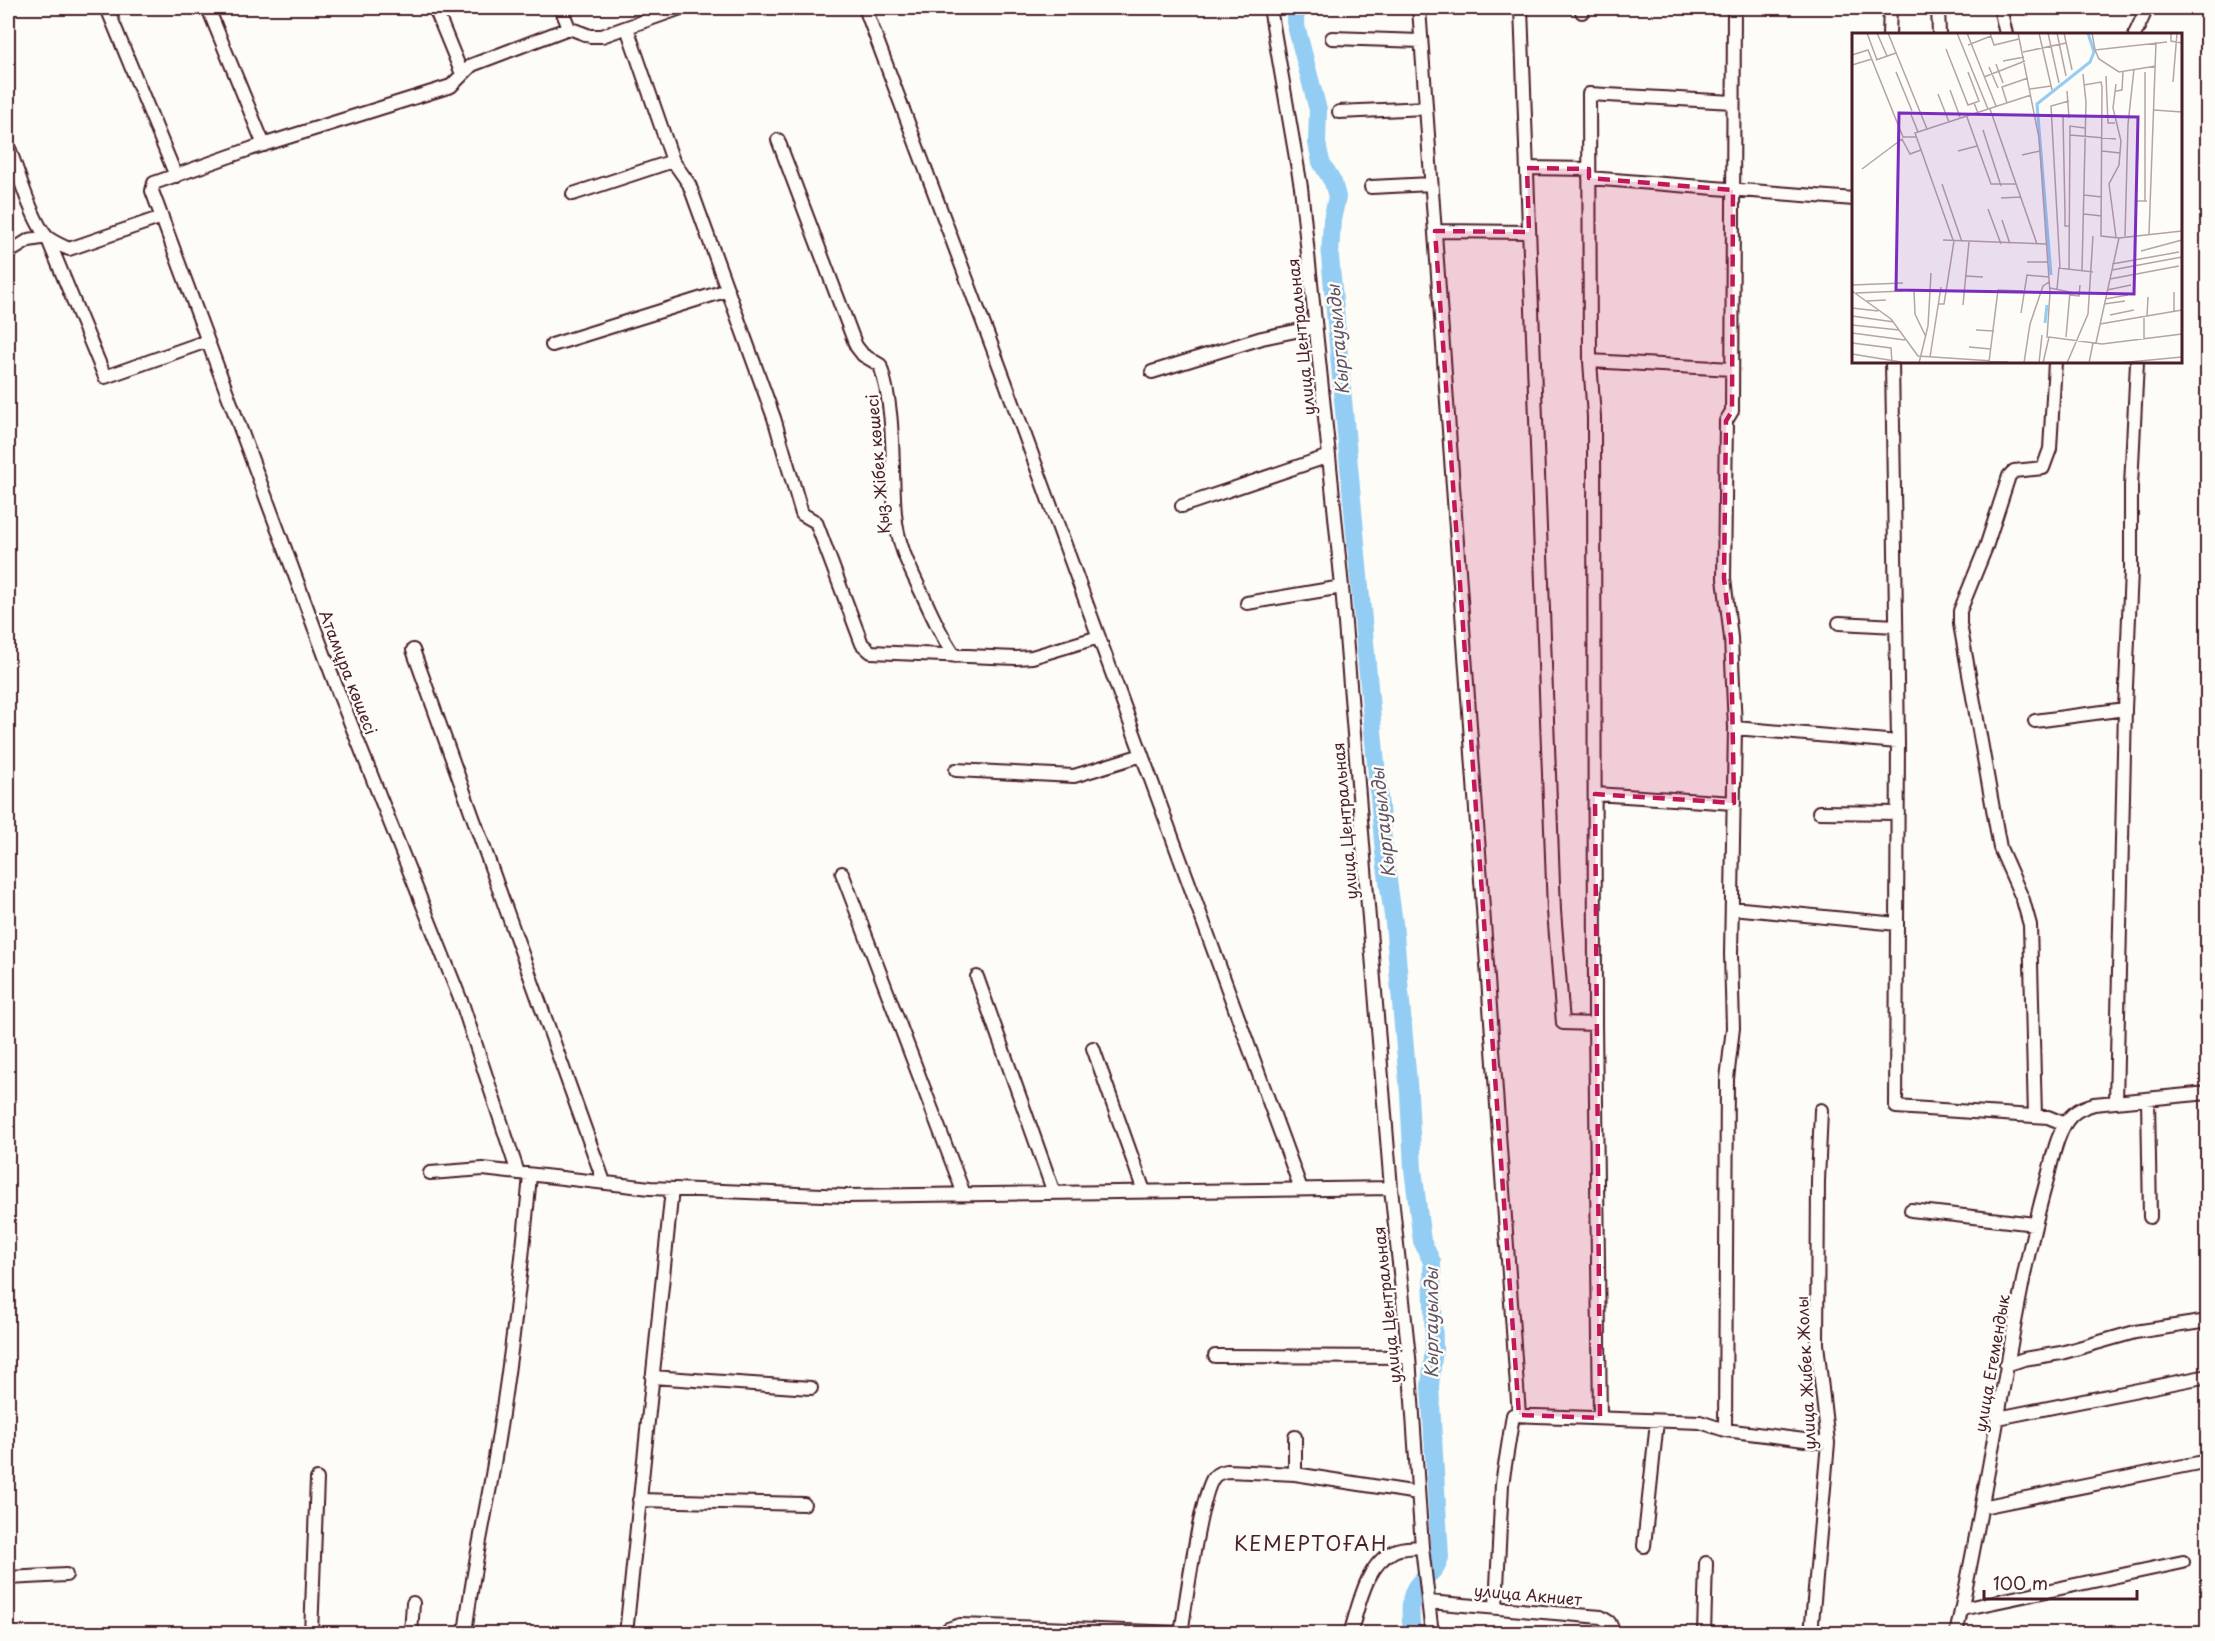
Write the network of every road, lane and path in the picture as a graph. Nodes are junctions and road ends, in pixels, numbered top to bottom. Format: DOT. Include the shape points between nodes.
graph roads {
  1 [pos="107,8"];
  2 [pos="208,8"];
  3 [pos="435,8"];
  4 [pos="561,8"];
  5 [pos="681,8"];
  6 [pos="865,8"];
  7 [pos="1270,8"];
  8 [pos="1419,8"];
  9 [pos="1521,8"];
  10 [pos="1734,8"];
  11 [pos="1890,8"];
  12 [pos="1938,8"];
  13 [pos="2000,8"];
  14 [pos="2147,8"];
  15 [pos="655,12"];
  16 [pos="569,28"];
  17 [pos="627,28"];
  18 [pos="1889,33"];
  19 [pos="1939,33"];
  20 [pos="2006,33"];
  21 [pos="2135,33"];
  22 [pos="1332,38"];
  23 [pos="1421,41"];
  24 [pos="462,74"];
  25 [pos="1733,102"];
  26 [pos="1426,108"];
  27 [pos="1339,112"];
  28 [pos="778,140"];
  29 [pos="8,145"];
  30 [pos="264,145"];
  31 [pos="673,161"];
  32 [pos="1527,168"];
  33 [pos="1589,173"];
  34 [pos="176,176"];
  35 [pos="1431,184"];
  36 [pos="1371,187"];
  37 [pos="1733,190"];
  38 [pos="573,194"];
  39 [pos="1852,199"];
  40 [pos="162,217"];
  41 [pos="1435,231"];
  42 [pos="1529,232"];
  43 [pos="47,237"];
  44 [pos="8,253"];
  45 [pos="728,290"];
  46 [pos="1315,327"];
  47 [pos="207,340"];
  48 [pos="552,345"];
  49 [pos="1590,361"];
  50 [pos="1892,363"];
  51 [pos="2055,363"];
  52 [pos="2137,363"];
  53 [pos="1732,369"];
  54 [pos="1152,372"];
  55 [pos="1329,456"];
  56 [pos="1182,506"];
  57 [pos="1342,587"];
  58 [pos="1247,603"];
  59 [pos="1839,622"];
  60 [pos="1896,626"];
  61 [pos="1099,637"];
  62 [pos="413,650"];
  63 [pos="955,656"];
  64 [pos="2126,709"];
  65 [pos="2035,721"];
  66 [pos="1735,728"];
  67 [pos="1898,742"];
  68 [pos="1142,755"];
  69 [pos="956,770"];
  70 [pos="1595,794"];
  71 [pos="1734,803"];
  72 [pos="1819,812"];
  73 [pos="1898,813"];
  74 [pos="842,873"];
  75 [pos="1732,908"];
  76 [pos="1897,924"];
  77 [pos="977,977"];
  78 [pos="1595,1024"];
  79 [pos="1093,1048"];
  80 [pos="2208,1093"];
  81 [pos="2148,1099"];
  82 [pos="2116,1102"];
  83 [pos="1821,1110"];
  84 [pos="2035,1116"];
  85 [pos="2065,1125"];
  86 [pos="430,1173"];
  87 [pos="524,1174"];
  88 [pos="604,1182"];
  89 [pos="1391,1188"];
  90 [pos="672,1189"];
  91 [pos="1301,1189"];
  92 [pos="1144,1191"];
  93 [pos="1054,1193"];
  94 [pos="964,1194"];
  95 [pos="1911,1210"];
  96 [pos="2150,1217"];
  97 [pos="2035,1224"];
  98 [pos="2208,1321"];
  99 [pos="1215,1356"];
  100 [pos="1409,1357"];
  101 [pos="2006,1365"];
  102 [pos="2208,1376"];
  103 [pos="652,1377"];
  104 [pos="811,1388"];
  105 [pos="1519,1415"];
  106 [pos="1600,1418"];
  107 [pos="1998,1418"];
  108 [pos="1657,1421"];
  109 [pos="1725,1430"];
  110 [pos="1295,1437"];
  111 [pos="1828,1443"];
  112 [pos="2208,1461"];
  113 [pos="1295,1474"];
  114 [pos="317,1479"];
  115 [pos="1418,1493"];
  116 [pos="639,1500"];
  117 [pos="804,1504"];
  118 [pos="1982,1507"];
  119 [pos="1644,1546"];
  120 [pos="1422,1547"];
  121 [pos="2183,1562"];
  122 [pos="1706,1563"];
  123 [pos="66,1575"];
  124 [pos="8,1578"];
  125 [pos="1428,1596"];
  126 [pos="413,1603"];
  127 [pos="1496,1606"];
  128 [pos="1962,1609"];
  129 [pos="1181,1633"];
  130 [pos="311,1634"];
  131 [pos="411,1634"];
  132 [pos="465,1634"];
  133 [pos="626,1634"];
  134 [pos="946,1634"];
  135 [pos="1350,1634"];
  136 [pos="1432,1634"];
  137 [pos="1615,1634"];
  138 [pos="1704,1634"];
  139 [pos="1811,1634"];
  140 [pos="1956,1634"];
  1 -- 34 [label="street"];
  2 -- 30 [label="street"];
  3 -- 24 [label="street"];
  4 -- 16 [label="street"];
  5 -- 15 [label="street"];
  6 -- 61 [label="street"];
  7 -- 46 [label="street, улица Центральная" via="1301,187"];
  8 -- 23 [label="street"];
  9 -- 32 [label="street"];
  10 -- 25 [label="street"];
  11 -- 18 [label="street"];
  12 -- 19 [label="street"];
  13 -- 20 [label="street"];
  14 -- 21 [label="street"];
  15 -- 17 [label="street"];
  16 -- 17 [label="street" via="590,36"];
  16 -- 24 [label="street" via="472,65"];
  17 -- 31 [label="street"];
  22 -- 23 [label="street"];
  23 -- 26 [label="street"];
  24 -- 30 [label="street" via="451,86"];
  25 -- 33 [label="street" via="1588,94"];
  25 -- 37 [label="street"];
  26 -- 27 [label="street"];
  26 -- 35 [label="street"];
  28 -- 63 [label="street, Қыз Жібек көшесі" via="856,346 880,364 889,405 895,517 902,547 909,570"];
  29 -- 43 [label="street"];
  30 -- 34 [label="street"];
  31 -- 38 [label="street"];
  31 -- 45 [label="street" via="689,184"];
  32 -- 33 [label="street"];
  32 -- 42 [label="street"];
  33 -- 37 [label="street"];
  33 -- 49 [label="street"];
  34 -- 40 [label="street, Атамұра көшесі" via="154,183 152,191"];
  35 -- 36 [label="street"];
  35 -- 41 [label="street"];
  37 -- 39 [label="street"];
  37 -- 53 [label="street"];
  40 -- 43 [label="street" via="69,249"];
  40 -- 47 [label="street, Атамұра көшесі"];
  41 -- 42 [label="street"];
  41 -- 105 [label="street"];
  42 -- 78 [label="street" via="1554,911 1563,1023"];
  43 -- 44 [label="street" via="30,240"];
  43 -- 47 [label="street" via="105,376"];
  45 -- 48 [label="street"];
  45 -- 63 [label="street" via="774,418 802,514 816,522 862,644 872,652"];
  46 -- 54 [label="street" via="1262,338"];
  46 -- 55 [label="street, улица Центральная"];
  47 -- 87 [label="street, Атамұра көшесі"];
  49 -- 53 [label="street"];
  49 -- 70 [label="street" via="1594,417"];
  50 -- 60 [label="street"];
  51 -- 84 [label="street" via="2047,460 2043,468 2014,471 2009,477 1960,610 2000,848 2030,925"];
  52 -- 64 [label="street"];
  53 -- 66 [label="street" via="1732,411 1725,421 1724,578"];
  55 -- 56 [label="street"];
  55 -- 57 [label="street, улица Центральная"];
  57 -- 58 [label="street"];
  57 -- 89 [label="street, улица Центральная"];
  59 -- 60 [label="street"];
  60 -- 67 [label="street"];
  61 -- 63 [label="street" via="1032,657"];
  61 -- 68 [label="street"];
  62 -- 88 [label="street"];
  64 -- 65 [label="street"];
  64 -- 82 [label="street"];
  66 -- 67 [label="street"];
  66 -- 71 [label="street"];
  67 -- 73 [label="street"];
  68 -- 69 [label="street" via="1074,776"];
  68 -- 91 [label="street"];
  70 -- 71 [label="street"];
  70 -- 78 [label="street"];
  71 -- 75 [label="street"];
  72 -- 73 [label="street"];
  73 -- 76 [label="street"];
  74 -- 94 [label="street"];
  75 -- 76 [label="street"];
  75 -- 109 [label="street"];
  76 -- 84 [label="street" via="1896,1107"];
  77 -- 93 [label="street"];
  78 -- 106 [label="street"];
  79 -- 92 [label="street"];
  80 -- 81 [label="street"];
  81 -- 82 [label="street"];
  81 -- 96 [label="street"];
  82 -- 85 [label="street, улица Егемендык" via="2082,1107"];
  83 -- 111 [label="street, улица Жибек Жолы" via="1817,1344"];
  84 -- 85 [label="street"];
  85 -- 97 [label="street, улица Егемендык" via="2056,1144"];
  86 -- 87 [label="street" via="483,1169"];
  87 -- 88 [label="street"];
  87 -- 132 [label="street" via="522,1275"];
  88 -- 90 [label="street"];
  89 -- 91 [label="street"];
  89 -- 100 [label="street, улица Центральная"];
  90 -- 94 [label="street" via="847,1196"];
  90 -- 103 [label="street"];
  91 -- 92 [label="street"];
  92 -- 93 [label="street"];
  93 -- 94 [label="street"];
  95 -- 97 [label="street"];
  97 -- 101 [label="street, улица Егемендык"];
  98 -- 101 [label="street" via="2135,1332"];
  99 -- 100 [label="street"];
  100 -- 115 [label="street, улица Центральная"];
  101 -- 107 [label="street, улица Егемендык"];
  102 -- 107 [label="street"];
  103 -- 104 [label="street"];
  103 -- 116 [label="street"];
  105 -- 106 [label="street"];
  105 -- 127 [label="street" via="1513,1415 1502,1484"];
  106 -- 108 [label="street"];
  107 -- 118 [label="street, улица Егемендык"];
  108 -- 109 [label="street" via="1700,1422"];
  108 -- 119 [label="street"];
  109 -- 111 [label="street"];
  110 -- 113 [label="street"];
  111 -- 139 [label="street, улица Жибек Жолы"];
  112 -- 118 [label="street"];
  113 -- 115 [label="street"];
  113 -- 129 [label="street" via="1227,1471 1213,1478 1202,1512"];
  114 -- 130 [label="street"];
  115 -- 120 [label="street, улица Центральная"];
  116 -- 117 [label="street"];
  116 -- 133 [label="street"];
  118 -- 128 [label="street, улица Егемендык"];
  120 -- 125 [label="street, улица Центральная"];
  120 -- 135 [label="street" via="1396,1550 1375,1567"];
  121 -- 128 [label="street"];
  122 -- 138 [label="street"];
  123 -- 124 [label="street"];
  125 -- 127 [label="street, улица Акниет"];
  125 -- 136 [label="street, улица Центральная"];
  126 -- 131 [label="street"];
  127 -- 137 [label="street, улица Акниет" via="1601,1617"];
  128 -- 140 [label="street, улица Егемендык"];
  129 -- 134 [label="street" via="960,1625 948,1629"];
}
